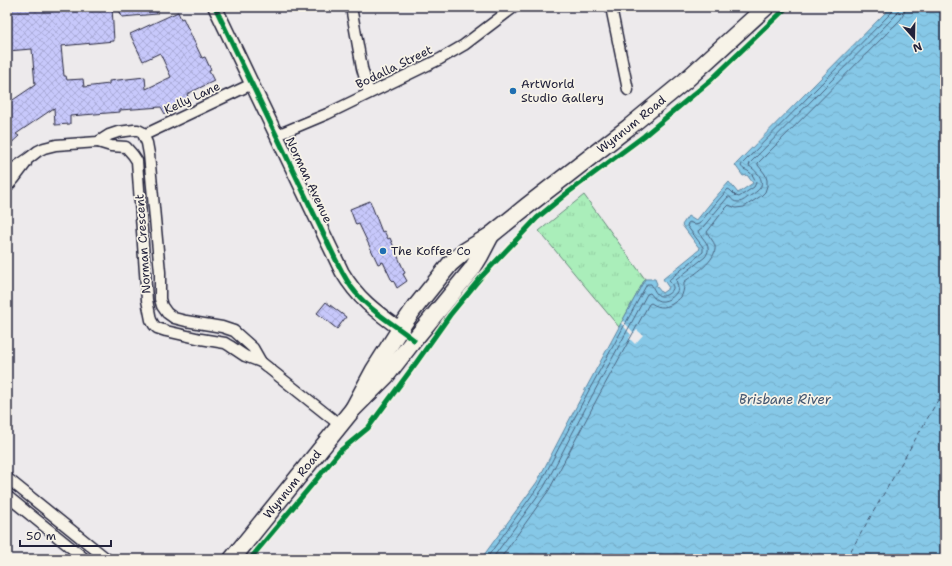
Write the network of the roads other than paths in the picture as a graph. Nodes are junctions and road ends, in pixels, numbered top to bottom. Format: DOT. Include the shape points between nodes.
graph roads {
  1 [pos="215,7"];
  2 [pos="351,7"];
  3 [pos="514,7"];
  4 [pos="611,7"];
  5 [pos="766,7"];
  6 [pos="252,84"];
  7 [pos="628,90"];
  8 [pos="369,93"];
  9 [pos="144,135"];
  10 [pos="277,135"];
  11 [pos="98,142"];
  12 [pos="29,158"];
  13 [pos="7,172"];
  14 [pos="7,187"];
  15 [pos="491,235"];
  16 [pos="400,329"];
  17 [pos="414,340"];
  18 [pos="262,362"];
  19 [pos="353,409"];
  20 [pos="340,425"];
  21 [pos="7,478"];
  22 [pos="7,496"];
  23 [pos="85,559"];
  24 [pos="107,559"];
  25 [pos="232,559"];
  1 -- 6 [label="street, Norman Avenue"];
  2 -- 8 [label="street"];
  3 -- 8 [label="street, Bodalla Street" via="451,53"];
  4 -- 7 [label="street"];
  5 -- 15 [label="main road, Wynnum Road" via="685,82"];
  6 -- 9 [label="street, Kelly Lane"];
  6 -- 10 [label="street, Norman Avenue"];
  8 -- 10 [label="street, Bodalla Street"];
  9 -- 11 [label="street, Norman Crescent" via="138,130 118,132"];
  9 -- 18 [label="street, Norman Crescent" via="149,154 162,306 174,318 234,331 253,348"];
  10 -- 16 [label="street, Norman Avenue" via="349,283 371,308"];
  11 -- 12 [label="street, Norman Crescent" via="56,145 44,148"];
  11 -- 18 [label="street, Norman Crescent" via="126,147 137,162 147,300 152,323 166,331 225,343 245,356"];
  12 -- 13 [label="street, Norman Crescent"];
  12 -- 14 [label="street, Norman Crescent"];
  15 -- 16 [label="main road, Wynnum Road" via="450,264"];
  15 -- 17 [label="main road, Wynnum Road" via="472,269"];
  16 -- 17 [label="main road, Norman Avenue"];
  16 -- 19 [label="main road, Wynnum Road"];
  17 -- 19 [label="main road, Wynnum Road" via="386,376"];
  18 -- 20 [label="street, Norman Crescent"];
  19 -- 20 [label="main road, Wynnum Road"];
  20 -- 25 [label="main road, Wynnum Road"];
  21 -- 24 [label="street"];
  22 -- 23 [label="street"];
}
